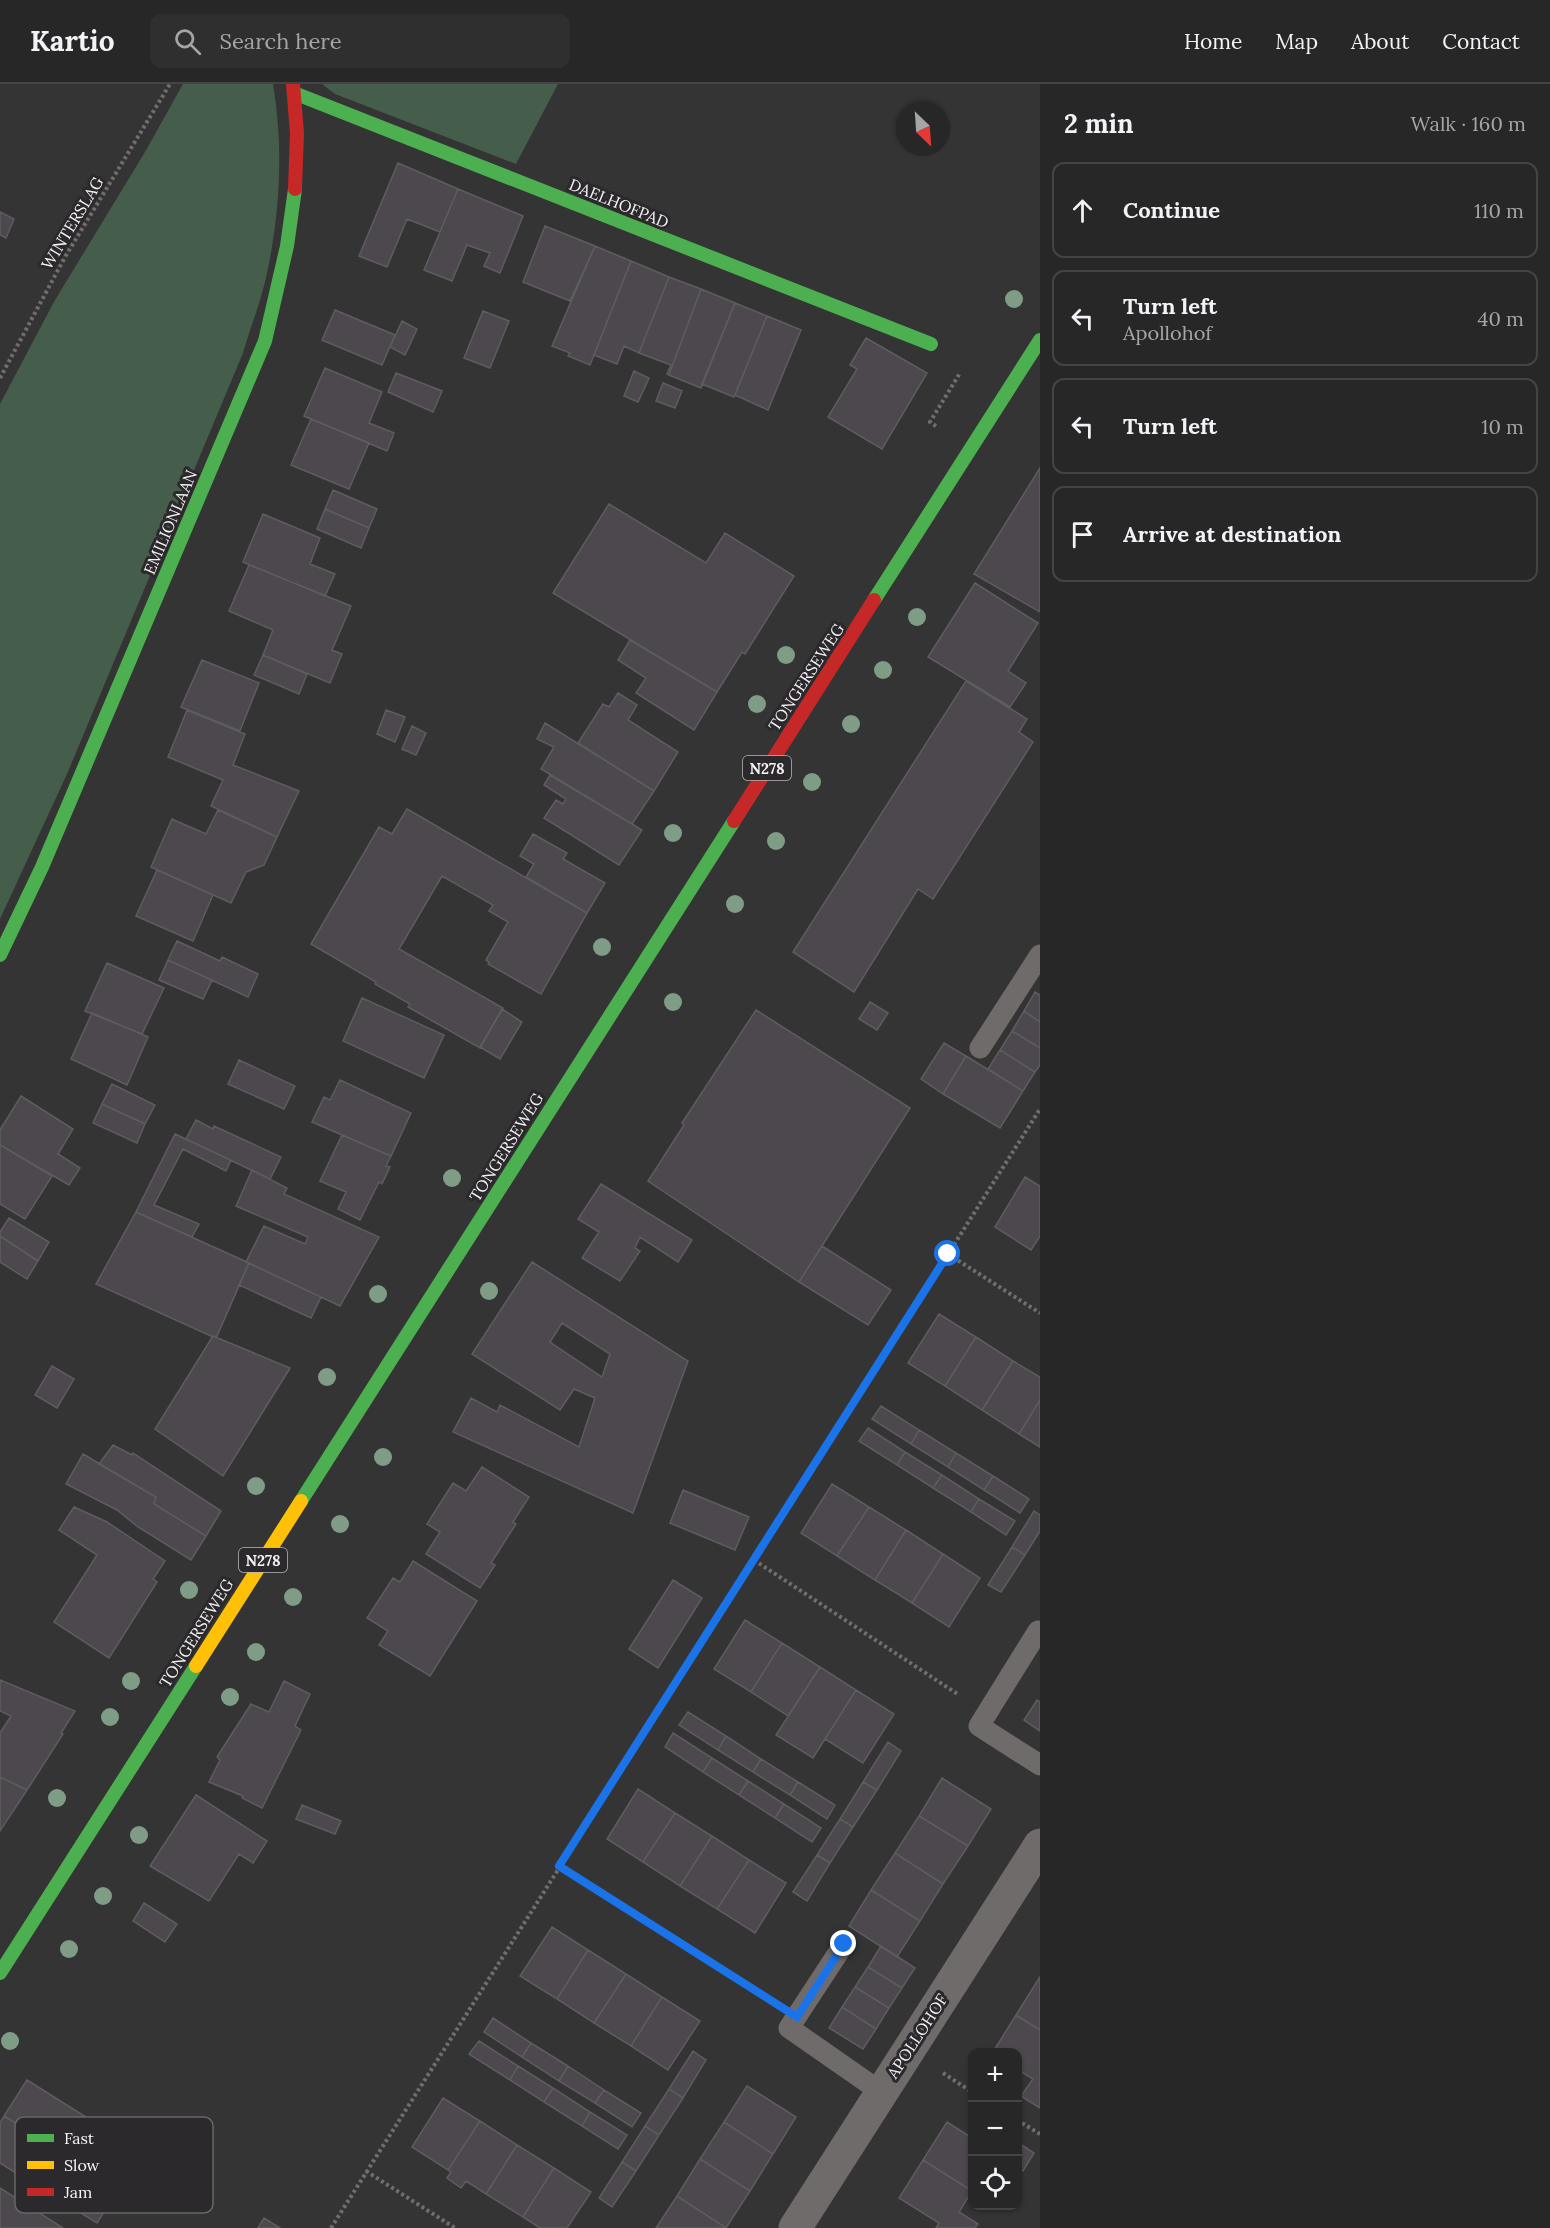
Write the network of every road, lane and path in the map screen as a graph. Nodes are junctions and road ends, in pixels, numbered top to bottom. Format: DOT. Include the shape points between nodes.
graph roads {
  1 [pos="170,84"];
  2 [pos="293,88"];
  3 [pos="931,344"];
  4 [pos="1037,352"];
  5 [pos="0,378"];
  6 [pos="0,955"];
  7 [pos="1040,955"];
  8 [pos="980,1048"];
  9 [pos="1040,1109"];
  10 [pos="948,1254"];
  11 [pos="1040,1312"];
  12 [pos="754,1560"];
  13 [pos="1038,1631"];
  14 [pos="987,1713"];
  15 [pos="1040,1765"];
  16 [pos="1040,1845"];
  17 [pos="559,1866"];
  18 [pos="844,1944"];
  19 [pos="0,1973"];
  20 [pos="797,2017"];
  21 [pos="881,2092"];
  22 [pos="1022,2123"];
  23 [pos="1040,2134"];
  24 [pos="366,2171"];
  25 [pos="331,2228"];
  26 [pos="456,2228"];
  27 [pos="795,2228"];
  1 -- 5 [label="path, WINTERSLAG" via="65,257"];
  2 -- 3 [label="main road, DAELHOFPAD"];
  2 -- 6 [label="main road, EMILIONLAAN" via="297,183 283,273 265,341 42,867"];
  4 -- 19 [label="main road, TONGERSEWEG / N278"];
  7 -- 8 [label="lane"];
  9 -- 10 [label="path"];
  10 -- 11 [label="path"];
  10 -- 12 [label="path"];
  12 -- 14 [label="path"];
  12 -- 17 [label="path"];
  13 -- 14 [label="lane"];
  14 -- 15 [label="lane" via="979,1726"];
  16 -- 21 [label="street, APOLLOHOF"];
  17 -- 20 [label="path"];
  17 -- 24 [label="path"];
  18 -- 20 [label="lane"];
  20 -- 21 [label="lane" via="789,2028"];
  21 -- 27 [label="street, APOLLOHOF"];
  22 -- 23 [label="path"];
  24 -- 25 [label="path"];
  24 -- 26 [label="path"];
}
